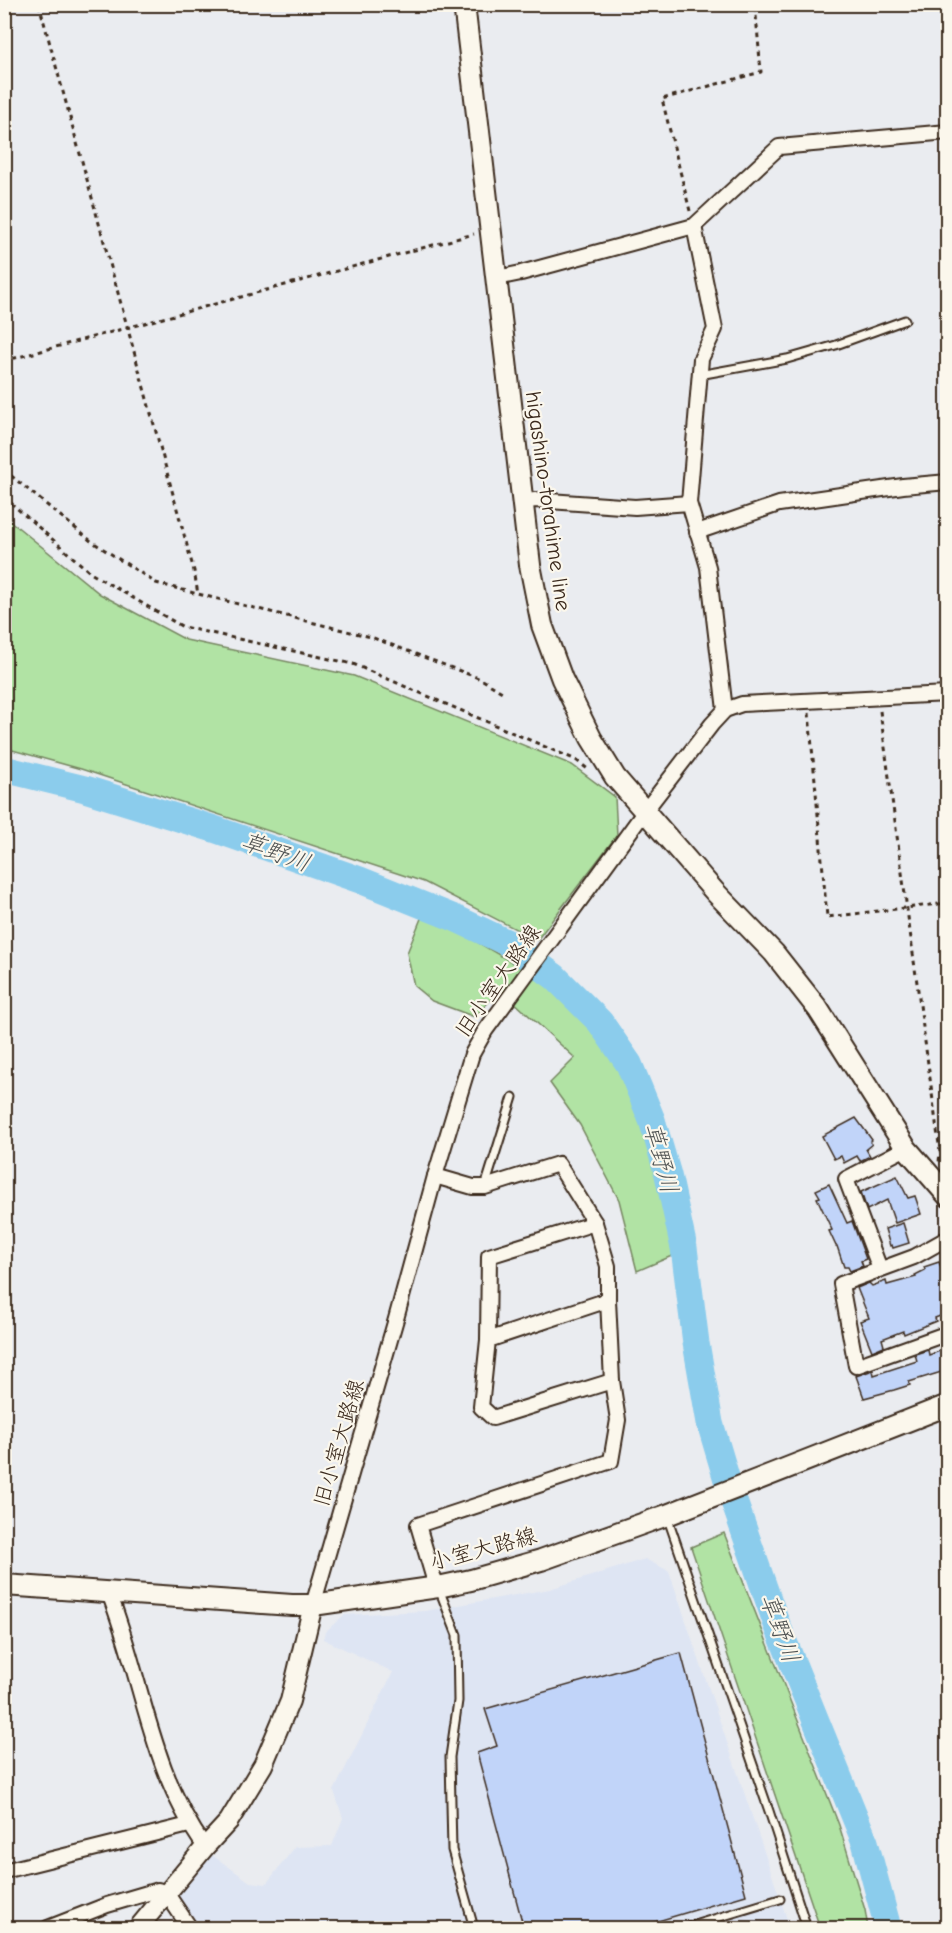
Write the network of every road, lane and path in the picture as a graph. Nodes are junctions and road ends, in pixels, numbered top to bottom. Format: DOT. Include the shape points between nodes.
graph roads {
  1 [pos="39,4"];
  2 [pos="464,4"];
  3 [pos="756,4"];
  4 [pos="948,132"];
  5 [pos="694,225"];
  6 [pos="490,229"];
  7 [pos="497,278"];
  8 [pos="905,320"];
  9 [pos="127,327"];
  10 [pos="4,361"];
  11 [pos="699,375"];
  12 [pos="4,470"];
  13 [pos="948,482"];
  14 [pos="4,497"];
  15 [pos="522,502"];
  16 [pos="689,503"];
  17 [pos="697,532"];
  18 [pos="198,594"];
  19 [pos="502,692"];
  20 [pos="948,694"];
  21 [pos="878,697"];
  22 [pos="808,700"];
  23 [pos="725,710"];
  24 [pos="594,773"];
  25 [pos="645,811"];
  26 [pos="948,903"];
  27 [pos="908,908"];
  28 [pos="513,1097"];
  29 [pos="906,1148"];
  30 [pos="435,1176"];
  31 [pos="485,1187"];
  32 [pos="942,1190"];
  33 [pos="595,1223"];
  34 [pos="948,1238"];
  35 [pos="880,1269"];
  36 [pos="608,1300"];
  37 [pos="948,1333"];
  38 [pos="488,1340"];
  39 [pos="612,1381"];
  40 [pos="948,1405"];
  41 [pos="670,1514"];
  42 [pos="4,1585"];
  43 [pos="438,1587"];
  44 [pos="109,1593"];
  45 [pos="313,1605"];
  46 [pos="189,1825"];
  47 [pos="205,1847"];
  48 [pos="4,1871"];
  49 [pos="167,1894"];
  50 [pos="780,1899"];
  51 [pos="48,1929"];
  52 [pos="138,1929"];
  53 [pos="189,1929"];
  54 [pos="474,1929"];
  55 [pos="684,1929"];
  56 [pos="807,1929"];
  1 -- 9 [label="path"];
  2 -- 6 [label="main road, higashino-torahime line"];
  3 -- 5 [label="path" via="761,72 662,99"];
  4 -- 5 [label="street" via="779,147"];
  5 -- 7 [label="street"];
  5 -- 11 [label="street" via="715,329 701,359"];
  6 -- 7 [label="main road, higashino-torahime line"];
  6 -- 9 [label="path"];
  7 -- 15 [label="main road, higashino-torahime line"];
  8 -- 11 [label="lane" via="787,359"];
  9 -- 10 [label="path"];
  9 -- 18 [label="path"];
  11 -- 16 [label="street"];
  12 -- 18 [label="path" via="91,541 156,583"];
  13 -- 17 [label="street" via="779,504"];
  14 -- 24 [label="path" via="93,574 183,627 353,664 576,760"];
  15 -- 16 [label="street" via="635,507"];
  15 -- 25 [label="main road, higashino-torahime line" via="542,625 562,679 615,777"];
  16 -- 17 [label="street"];
  17 -- 23 [label="street" via="708,567"];
  18 -- 19 [label="path" via="371,637 481,679"];
  20 -- 21 [label="street"];
  21 -- 22 [label="street"];
  21 -- 27 [label="path"];
  22 -- 23 [label="street" via="742,704"];
  22 -- 27 [label="path" via="827,917"];
  23 -- 25 [label="street, 旧小室大路線"];
  25 -- 29 [label="main road, higashino-torahime line" via="774,953 818,1010"];
  25 -- 30 [label="street, 旧小室大路線" via="485,1031 472,1054"];
  26 -- 27 [label="path"];
  27 -- 32 [label="path"];
  28 -- 31 [label="lane"];
  29 -- 32 [label="main road, higashino-torahime line"];
  29 -- 35 [label="street" via="846,1179"];
  30 -- 31 [label="street"];
  30 -- 45 [label="street, 旧小室大路線"];
  31 -- 33 [label="street" via="558,1164"];
  33 -- 36 [label="street" via="608,1266"];
  33 -- 38 [label="street" via="489,1256"];
  34 -- 35 [label="street" via="914,1257"];
  35 -- 37 [label="street" via="841,1284 856,1366"];
  36 -- 38 [label="street"];
  36 -- 39 [label="street"];
  38 -- 39 [label="street" via="481,1407 493,1418"];
  39 -- 43 [label="street" via="618,1420 611,1461 418,1525"];
  40 -- 41 [label="main road, 小室大路線"];
  41 -- 43 [label="main road, 小室大路線" via="541,1560"];
  41 -- 56 [label="lane"];
  42 -- 44 [label="main road, 小室大路線"];
  43 -- 45 [label="main road, 小室大路線"];
  43 -- 54 [label="lane" via="457,1635 458,1701 450,1757 452,1850"];
  44 -- 45 [label="main road, 小室大路線"];
  44 -- 46 [label="street" via="162,1764"];
  45 -- 47 [label="street" via="290,1701 263,1765 229,1821"];
  46 -- 47 [label="street"];
  46 -- 48 [label="street"];
  47 -- 49 [label="street"];
  49 -- 51 [label="street" via="158,1890"];
  49 -- 52 [label="street"];
  49 -- 53 [label="street"];
  50 -- 55 [label="lane"];
}
